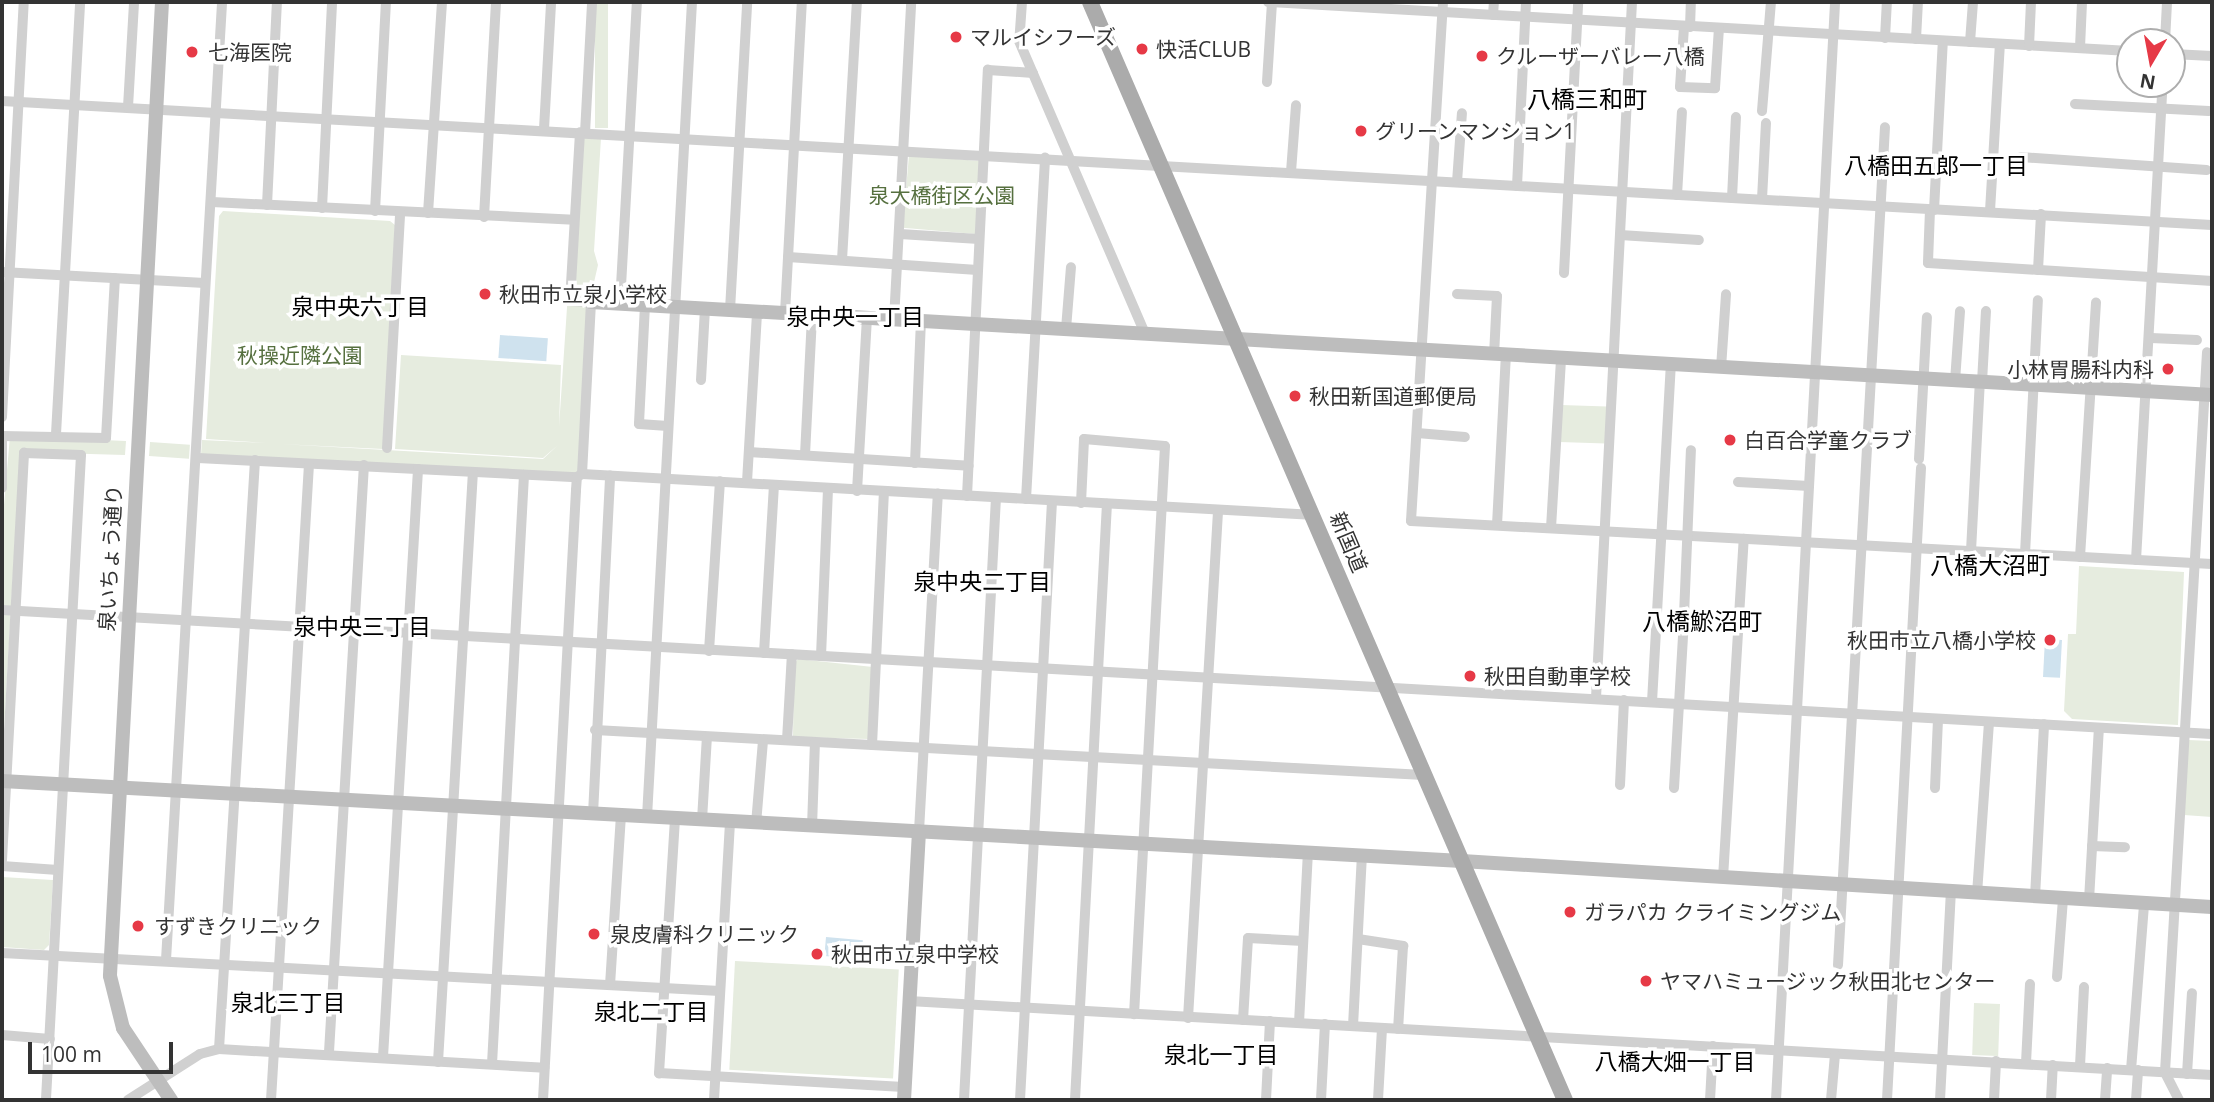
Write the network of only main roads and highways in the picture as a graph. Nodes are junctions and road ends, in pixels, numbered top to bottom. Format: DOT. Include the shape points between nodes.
graph roads {
  1 [pos="1090,2"];
  2 [pos="1565,1100"];
  1 -- 2 [label="main road, 新国道"];
}
